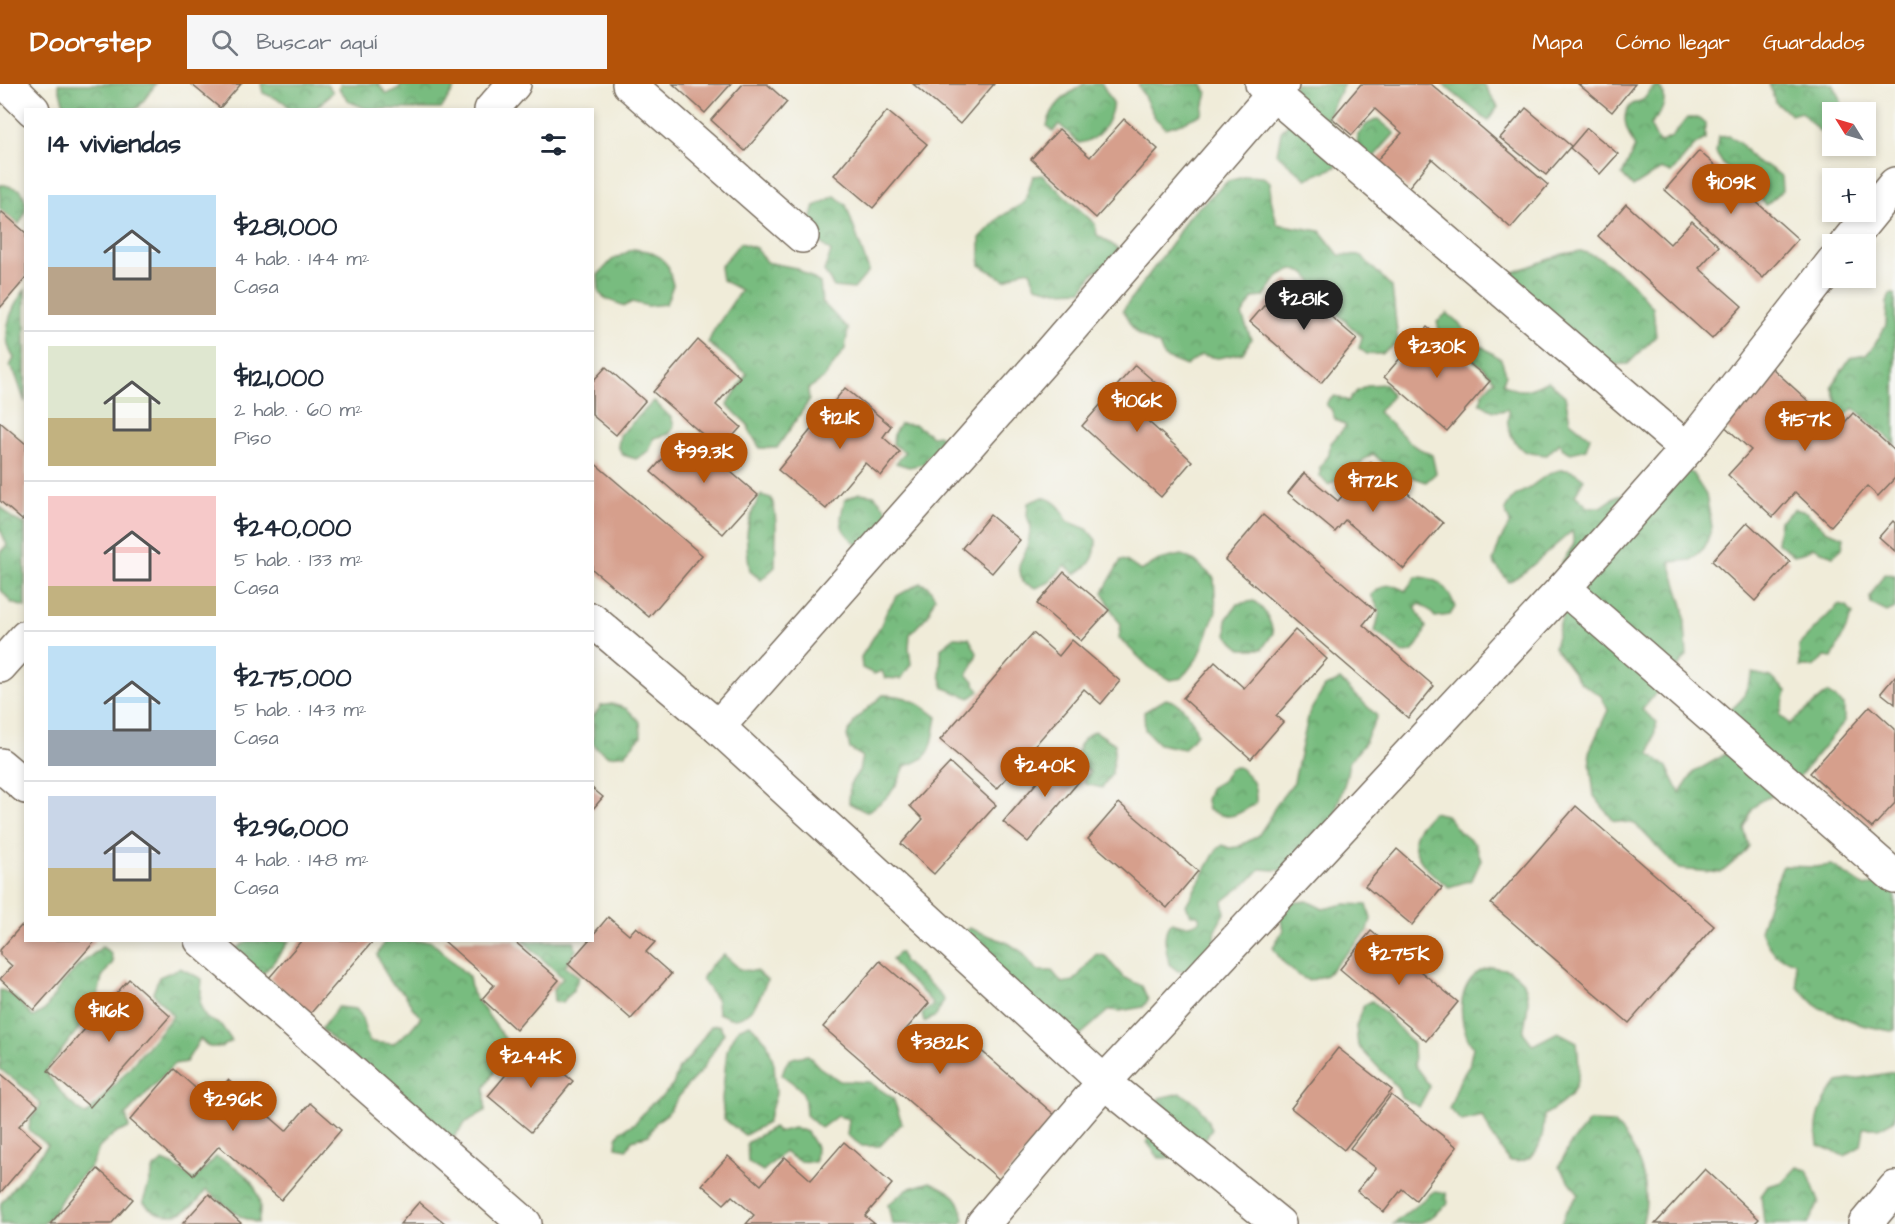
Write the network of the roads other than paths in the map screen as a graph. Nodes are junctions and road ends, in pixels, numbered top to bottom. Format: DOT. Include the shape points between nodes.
graph roads {
  1 [pos="7,84"];
  2 [pos="514,84"];
  3 [pos="629,84"];
  4 [pos="1272,87"];
  5 [pos="31,108"];
  6 [pos="493,108"];
  7 [pos="1891,198"];
  8 [pos="1856,234"];
  9 [pos="802,236"];
  10 [pos="1822,276"];
  11 [pos="1687,449"];
  12 [pos="1564,588"];
  13 [pos="594,622"];
  14 [pos="24,639"];
  15 [pos="0,666"];
  16 [pos="718,728"];
  17 [pos="0,765"];
  18 [pos="24,785"];
  19 [pos="1895,877"];
  20 [pos="203,942"];
  21 [pos="1104,1082"];
  22 [pos="1895,1188"];
  23 [pos="525,1224"];
  24 [pos="983,1224"];
  25 [pos="1279,1224"];
  26 [pos="1865,1224"];
  1 -- 5 [label="street"];
  2 -- 6 [label="street"];
  3 -- 9 [label="street"];
  4 -- 11 [label="street"];
  4 -- 16 [label="street" via="1039,364"];
  7 -- 8 [label="street"];
  10 -- 11 [label="street"];
  11 -- 12 [label="street"];
  12 -- 19 [label="street"];
  12 -- 21 [label="street"];
  13 -- 16 [label="street"];
  14 -- 15 [label="street"];
  16 -- 21 [label="street"];
  17 -- 18 [label="street"];
  20 -- 23 [label="street"];
  21 -- 24 [label="street"];
  21 -- 25 [label="street"];
  22 -- 26 [label="street"];
}
